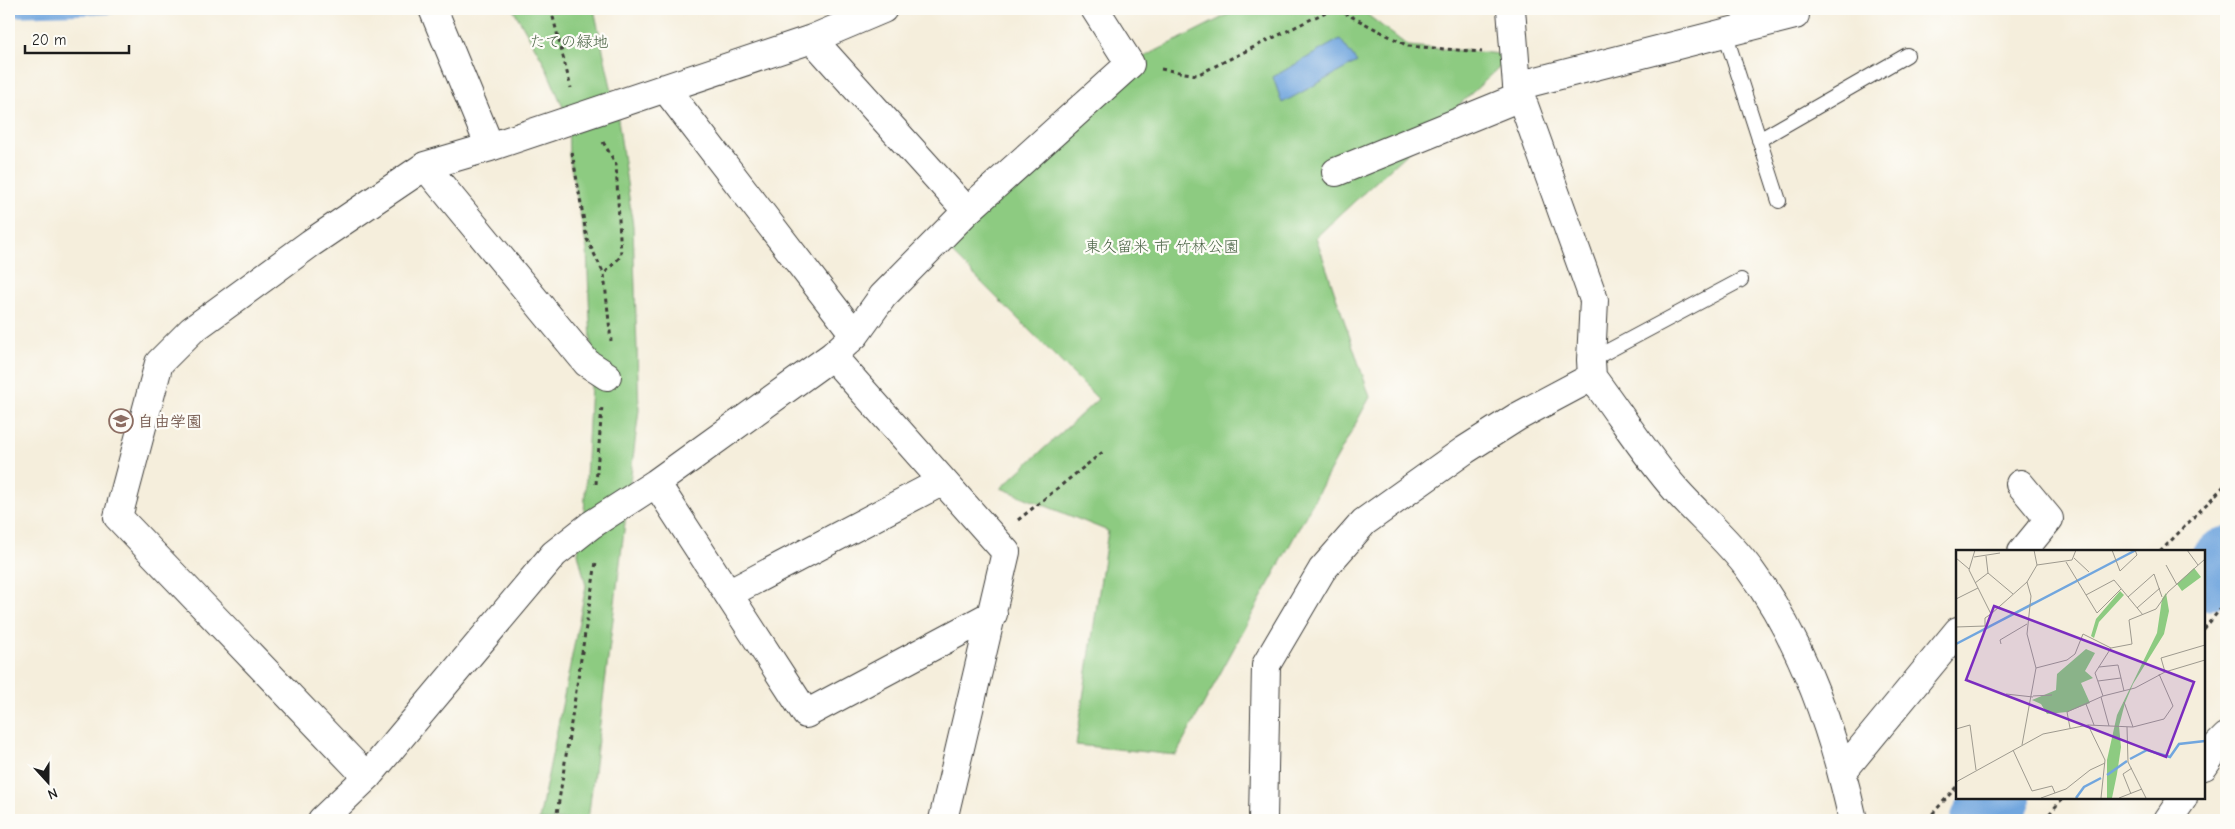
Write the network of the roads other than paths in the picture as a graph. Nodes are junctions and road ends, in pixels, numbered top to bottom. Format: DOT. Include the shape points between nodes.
graph roads {
  1 [pos="433,9"];
  2 [pos="1095,9"];
  3 [pos="1511,9"];
  4 [pos="874,11"];
  5 [pos="1795,15"];
  6 [pos="1725,33"];
  7 [pos="812,39"];
  8 [pos="1907,55"];
  9 [pos="665,88"];
  10 [pos="1518,91"];
  11 [pos="1759,140"];
  12 [pos="490,148"];
  13 [pos="425,166"];
  14 [pos="1336,172"];
  15 [pos="1779,201"];
  16 [pos="967,211"];
  17 [pos="1741,280"];
  18 [pos="855,335"];
  19 [pos="832,356"];
  20 [pos="1592,369"];
  21 [pos="607,376"];
  22 [pos="941,482"];
  23 [pos="656,483"];
  24 [pos="2020,484"];
  25 [pos="2024,550"];
  26 [pos="728,594"];
  27 [pos="993,614"];
  28 [pos="1956,633"];
  29 [pos="2226,737"];
  30 [pos="2205,764"];
  31 [pos="1842,772"];
  32 [pos="367,777"];
  33 [pos="2182,799"];
  34 [pos="322,820"];
  35 [pos="943,820"];
  36 [pos="1263,820"];
  37 [pos="1853,820"];
  38 [pos="2168,820"];
  1 -- 12 [label="street"];
  2 -- 16 [label="street" via="1130,64"];
  3 -- 10 [label="street"];
  4 -- 7 [label="street"];
  5 -- 6 [label="street"];
  6 -- 10 [label="street"];
  6 -- 11 [label="lane"];
  7 -- 9 [label="street"];
  7 -- 16 [label="street"];
  8 -- 11 [label="lane"];
  9 -- 12 [label="street"];
  9 -- 18 [label="street"];
  10 -- 14 [label="street"];
  10 -- 20 [label="street" via="1594,300"];
  11 -- 15 [label="lane"];
  12 -- 13 [label="street"];
  13 -- 21 [label="street" via="587,363"];
  13 -- 32 [label="street" via="311,243 192,330 159,363 118,517"];
  16 -- 18 [label="street" via="883,296"];
  17 -- 20 [label="lane"];
  18 -- 19 [label="street"];
  19 -- 22 [label="street"];
  19 -- 23 [label="street"];
  20 -- 31 [label="street" via="1674,488 1750,569 1770,601 1808,672"];
  20 -- 36 [label="street" via="1364,522 1322,570 1266,665"];
  22 -- 26 [label="street"];
  22 -- 27 [label="street" via="1006,552"];
  23 -- 26 [label="street"];
  23 -- 32 [label="street" via="597,521 554,554"];
  24 -- 25 [label="street" via="2049,518"];
  26 -- 27 [label="street" via="806,714"];
  27 -- 35 [label="street"];
  28 -- 31 [label="street"];
  29 -- 30 [label="street"];
  31 -- 37 [label="street"];
  32 -- 34 [label="street"];
  33 -- 38 [label="street"];
}
